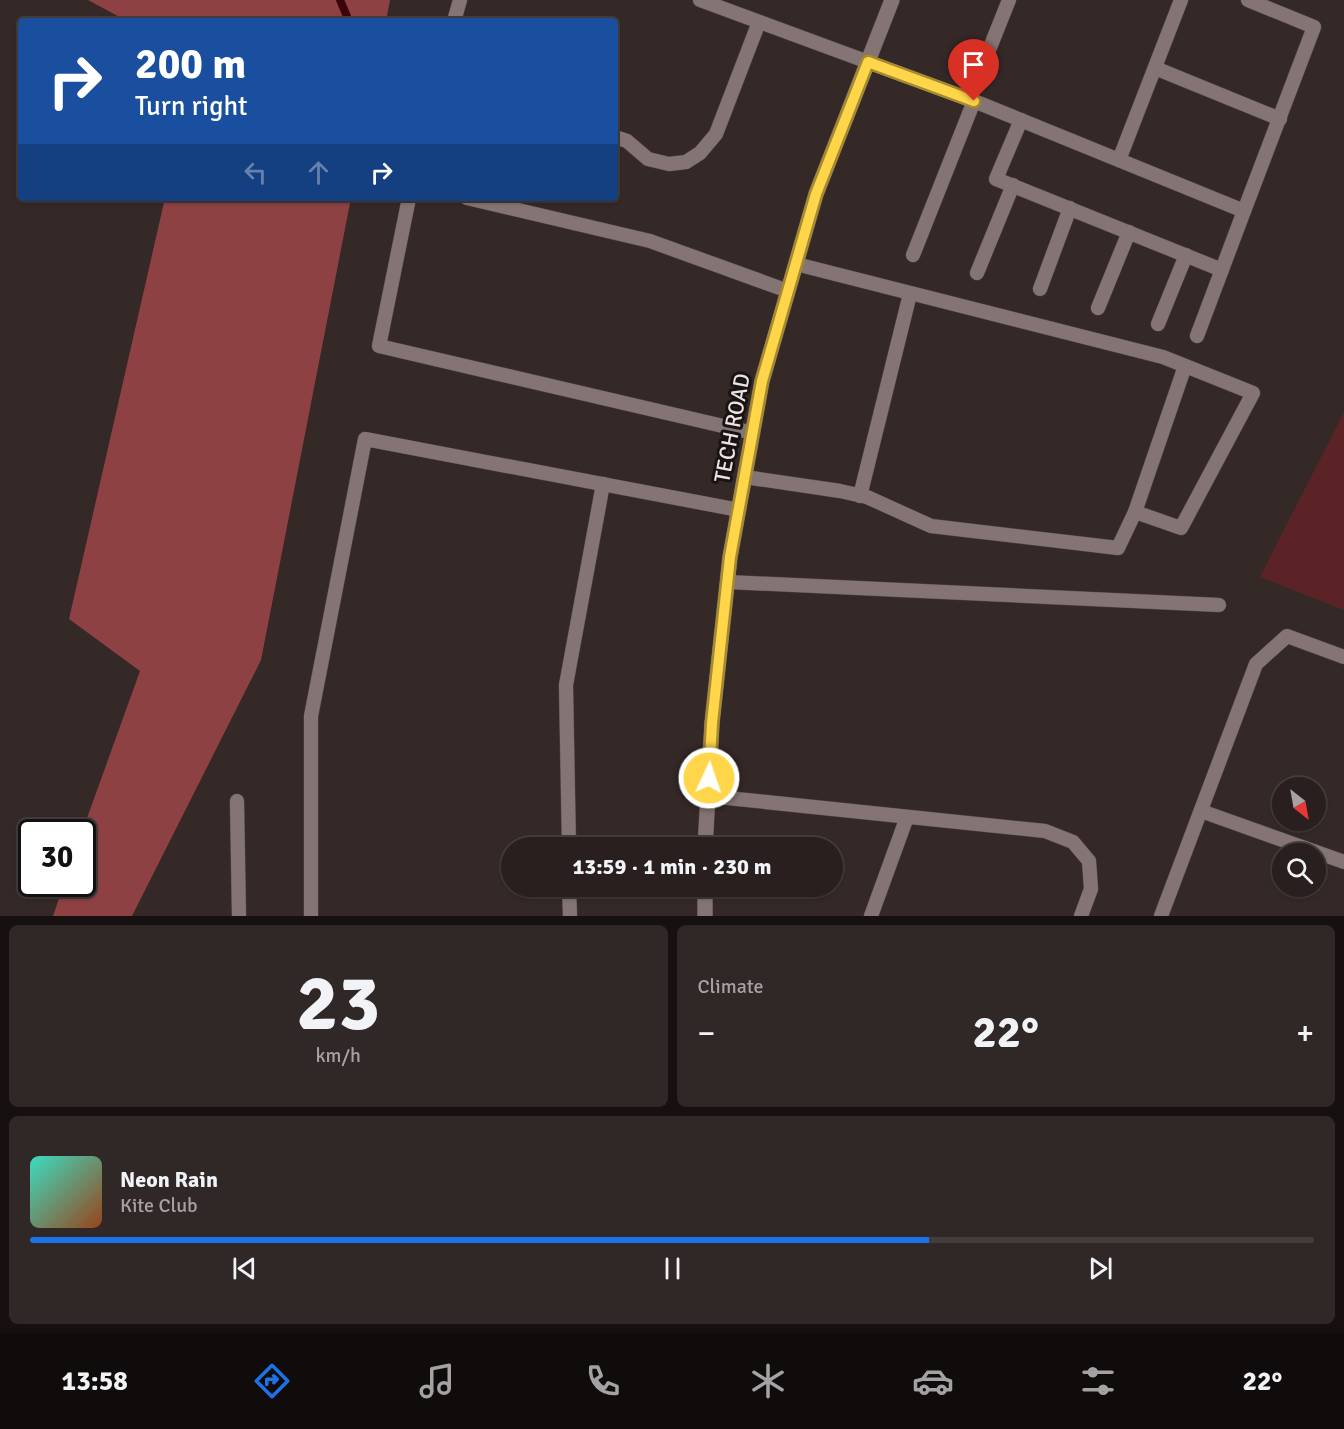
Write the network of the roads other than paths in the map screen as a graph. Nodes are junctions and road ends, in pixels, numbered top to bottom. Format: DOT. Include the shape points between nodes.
graph roads {
  1 [pos="460,0"];
  2 [pos="700,0"];
  3 [pos="892,0"];
  4 [pos="1009,0"];
  5 [pos="1181,0"];
  6 [pos="1248,0"];
  7 [pos="455,18"];
  8 [pos="759,22"];
  9 [pos="868,62"];
  10 [pos="1155,68"];
  11 [pos="972,100"];
  12 [pos="1280,119"];
  13 [pos="1021,120"];
  14 [pos="618,138"];
  15 [pos="1119,160"];
  16 [pos="1013,185"];
  17 [pos="409,201"];
  18 [pos="480,201"];
  19 [pos="1070,208"];
  20 [pos="1244,211"];
  21 [pos="1130,232"];
  22 [pos="913,255"];
  23 [pos="1186,255"];
  24 [pos="795,264"];
  25 [pos="1222,270"];
  26 [pos="977,273"];
  27 [pos="1040,289"];
  28 [pos="788,291"];
  29 [pos="910,294"];
  30 [pos="1098,308"];
  31 [pos="1158,324"];
  32 [pos="1197,336"];
  33 [pos="1185,366"];
  34 [pos="753,433"];
  35 [pos="745,477"];
  36 [pos="603,484"];
  37 [pos="861,496"];
  38 [pos="739,510"];
  39 [pos="1136,512"];
  40 [pos="728,582"];
  41 [pos="1219,605"];
  42 [pos="1344,657"];
  43 [pos="708,796"];
  44 [pos="237,801"];
  45 [pos="1201,811"];
  46 [pos="907,817"];
  47 [pos="569,837"];
  48 [pos="706,837"];
  49 [pos="1344,862"];
  50 [pos="569,897"];
  51 [pos="705,897"];
  52 [pos="239,916"];
  53 [pos="311,916"];
  54 [pos="570,916"];
  55 [pos="705,916"];
  56 [pos="871,916"];
  57 [pos="1081,916"];
  58 [pos="1161,916"];
  1 -- 7 [label="lane"];
  2 -- 8 [label="lane"];
  3 -- 9 [label="street, TECH ROAD"];
  4 -- 11 [label="lane"];
  5 -- 10 [label="lane"];
  6 -- 12 [label="lane" via="1314,27"];
  8 -- 9 [label="lane"];
  8 -- 14 [label="lane" via="716,134 700,153 686,162 669,164 648,159"];
  9 -- 11 [label="lane"];
  9 -- 24 [label="street, TECH ROAD" via="816,194"];
  10 -- 12 [label="lane"];
  10 -- 15 [label="lane"];
  11 -- 13 [label="lane"];
  11 -- 22 [label="lane"];
  12 -- 20 [label="lane"];
  13 -- 15 [label="lane"];
  13 -- 16 [label="lane" via="996,179"];
  15 -- 20 [label="lane"];
  16 -- 19 [label="lane"];
  16 -- 26 [label="lane"];
  17 -- 34 [label="lane" via="379,346"];
  18 -- 28 [label="lane" via="650,241"];
  19 -- 21 [label="lane"];
  19 -- 27 [label="lane"];
  20 -- 25 [label="lane"];
  21 -- 23 [label="lane"];
  21 -- 30 [label="lane"];
  23 -- 25 [label="lane"];
  23 -- 31 [label="lane"];
  24 -- 28 [label="street, TECH ROAD"];
  24 -- 29 [label="lane"];
  25 -- 32 [label="lane"];
  28 -- 34 [label="street, TECH ROAD" via="762,381"];
  29 -- 33 [label="lane" via="1163,357"];
  29 -- 37 [label="lane"];
  33 -- 39 [label="lane"];
  33 -- 39 [label="lane" via="1253,393 1181,528"];
  34 -- 35 [label="street, TECH ROAD"];
  35 -- 37 [label="lane"];
  35 -- 38 [label="street, TECH ROAD"];
  36 -- 38 [label="lane"];
  36 -- 47 [label="lane" via="566,685"];
  36 -- 53 [label="lane" via="365,439 311,716"];
  37 -- 39 [label="lane" via="931,526 1118,548"];
  38 -- 40 [label="street, TECH ROAD"];
  40 -- 41 [label="lane"];
  40 -- 43 [label="street, TECH ROAD"];
  42 -- 45 [label="lane" via="1287,636 1256,664"];
  43 -- 46 [label="lane"];
  43 -- 48 [label="street, TECH ROAD"];
  44 -- 52 [label="lane"];
  45 -- 49 [label="lane"];
  45 -- 58 [label="lane"];
  46 -- 56 [label="lane"];
  46 -- 57 [label="lane" via="1046,831 1073,842 1089,861 1091,889"];
  50 -- 54 [label="lane"];
  51 -- 55 [label="street"];
}
